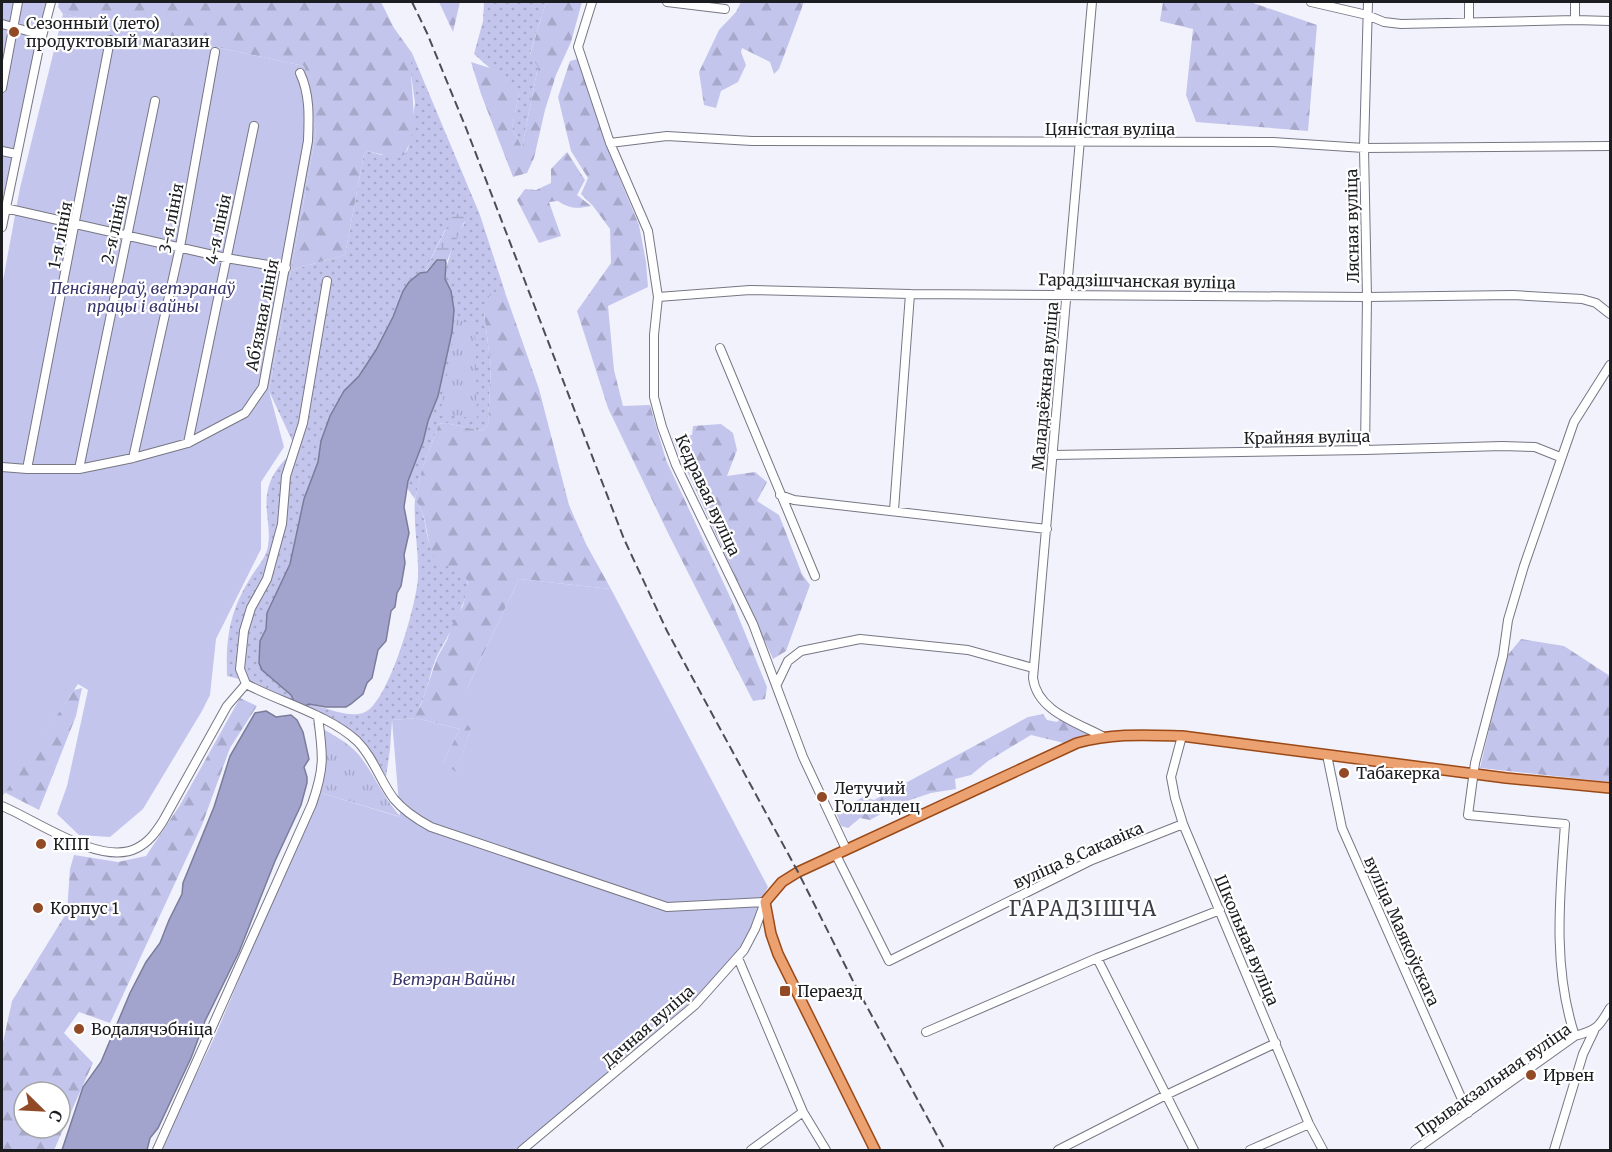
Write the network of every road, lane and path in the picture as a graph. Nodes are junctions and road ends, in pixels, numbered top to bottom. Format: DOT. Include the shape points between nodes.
graph roads {
  1 [pos="18,2"];
  2 [pos="51,2"];
  3 [pos="592,2"];
  4 [pos="667,2"];
  5 [pos="1092,2"];
  6 [pos="1311,2"];
  7 [pos="1368,2"];
  8 [pos="1469,2"];
  9 [pos="1575,2"];
  10 [pos="725,9"];
  11 [pos="1368,15"];
  12 [pos="1575,20"];
  13 [pos="1611,21"];
  14 [pos="1469,22"];
  15 [pos="2,24"];
  16 [pos="13,27"];
  17 [pos="42,35"];
  18 [pos="110,40"];
  19 [pos="214,52"];
  20 [pos="300,73"];
  21 [pos="2,88"];
  22 [pos="155,101"];
  23 [pos="254,126"];
  24 [pos="1080,142"];
  25 [pos="610,143"];
  26 [pos="1611,146"];
  27 [pos="1364,147"];
  28 [pos="2,151"];
  29 [pos="16,154"];
  30 [pos="4,196"];
  31 [pos="5,208"];
  32 [pos="76,225"];
  33 [pos="2,227"];
  34 [pos="126,235"];
  35 [pos="180,247"];
  36 [pos="226,258"];
  37 [pos="286,268"];
  38 [pos="327,281"];
  39 [pos="910,294"];
  40 [pos="1067,294"];
  41 [pos="658,297"];
  42 [pos="1367,297"];
  43 [pos="1611,315"];
  44 [pos="720,348"];
  45 [pos="1611,365"];
  46 [pos="188,443"];
  47 [pos="1365,450"];
  48 [pos="1052,455"];
  49 [pos="1560,457"];
  50 [pos="133,458"];
  51 [pos="2,466"];
  52 [pos="27,469"];
  53 [pos="79,469"];
  54 [pos="780,495"];
  55 [pos="894,510"];
  56 [pos="1047,529"];
  57 [pos="815,576"];
  58 [pos="1033,668"];
  59 [pos="246,684"];
  60 [pos="777,684"];
  61 [pos="318,717"];
  62 [pos="1102,736"];
  63 [pos="1182,736"];
  64 [pos="1327,755"];
  65 [pos="1473,774"];
  66 [pos="1611,789"];
  67 [pos="2,806"];
  68 [pos="1183,824"];
  69 [pos="846,849"];
  70 [pos="836,855"];
  71 [pos="765,902"];
  72 [pos="1220,910"];
  73 [pos="738,958"];
  74 [pos="1097,958"];
  75 [pos="1611,1008"];
  76 [pos="1594,1031"];
  77 [pos="926,1032"];
  78 [pos="1575,1036"];
  79 [pos="1276,1042"];
  80 [pos="1166,1095"];
  81 [pos="803,1112"];
  82 [pos="1468,1113"];
  83 [pos="1309,1124"];
  84 [pos="157,1150"];
  85 [pos="522,1150"];
  86 [pos="751,1150"];
  87 [pos="826,1150"];
  88 [pos="875,1150"];
  89 [pos="1058,1150"];
  90 [pos="1194,1150"];
  91 [pos="1250,1150"];
  92 [pos="1323,1150"];
  93 [pos="1415,1150"];
  94 [pos="1554,1150"];
  1 -- 16 [label="street"];
  2 -- 17 [label="street"];
  3 -- 25 [label="street, Кедравая вуліца" via="578,47"];
  4 -- 10 [label="street"];
  5 -- 24 [label="street, Маладзёжная вуліца"];
  6 -- 11 [label="street"];
  7 -- 11 [label="street, Лясная вуліца"];
  8 -- 14 [label="street"];
  9 -- 12 [label="street"];
  11 -- 14 [label="street" via="1401,24"];
  11 -- 27 [label="street, Лясная вуліца"];
  12 -- 13 [label="street"];
  12 -- 14 [label="street"];
  15 -- 16 [label="street"];
  16 -- 17 [label="street"];
  16 -- 21 [label="street"];
  17 -- 29 [label="street"];
  18 -- 32 [label="street, 1-я лінія"];
  19 -- 35 [label="street, 3-я лінія"];
  20 -- 37 [label="street, Абʼязная лінія" via="309,108 308,141"];
  22 -- 34 [label="street, 2-я лінія"];
  23 -- 36 [label="street, 4-я лінія"];
  24 -- 25 [label="street, Цяністая вуліца" via="752,141 667,136"];
  24 -- 27 [label="street, Цяністая вуліца" via="1273,142"];
  24 -- 40 [label="street, Маладзёжная вуліца"];
  25 -- 41 [label="street, Кедравая вуліца" via="648,231"];
  26 -- 27 [label="street, Цяністая вуліца"];
  27 -- 42 [label="street, Лясная вуліца"];
  28 -- 29 [label="street"];
  29 -- 30 [label="street"];
  30 -- 31 [label="street"];
  31 -- 32 [label="street"];
  31 -- 33 [label="street"];
  32 -- 34 [label="street"];
  32 -- 52 [label="street, 1-я лінія"];
  34 -- 35 [label="street"];
  34 -- 53 [label="street, 2-я лінія"];
  35 -- 36 [label="street"];
  35 -- 50 [label="street, 3-я лінія"];
  36 -- 37 [label="street"];
  36 -- 46 [label="street, 4-я лінія"];
  37 -- 46 [label="street, Абʼязная лінія" via="263,387 244,413"];
  38 -- 59 [label="street" via="303,423 286,476 274,559 244,631 240,669"];
  39 -- 40 [label="street, Гарадзішчанская вуліца"];
  39 -- 41 [label="street, Гарадзішчанская вуліца" via="750,290"];
  39 -- 55 [label="street"];
  40 -- 42 [label="street, Гарадзішчанская вуліца"];
  40 -- 48 [label="street, Маладзёжная вуліца"];
  41 -- 60 [label="street, Кедравая вуліца" via="654,398 662,427"];
  42 -- 43 [label="street, Гарадзішчанская вуліца" via="1513,295 1582,299 1596,303"];
  42 -- 47 [label="street, Лясная вуліца"];
  44 -- 54 [label="street"];
  45 -- 49 [label="street" via="1574,422"];
  46 -- 50 [label="street, Абʼязная лінія"];
  47 -- 48 [label="street, Крайняя вуліца"];
  47 -- 49 [label="street, Крайняя вуліца" via="1535,447"];
  48 -- 56 [label="street, Маладзёжная вуліца"];
  49 -- 65 [label="street" via="1508,620 1503,656"];
  50 -- 53 [label="street, Абʼязная лінія"];
  51 -- 52 [label="street, Абʼязная лінія"];
  52 -- 53 [label="street, Абʼязная лінія"];
  54 -- 55 [label="street" via="794,500"];
  54 -- 57 [label="street"];
  55 -- 56 [label="street"];
  56 -- 58 [label="street, Маладзёжная вуліца"];
  58 -- 60 [label="street" via="968,651 860,639 801,651 788,661"];
  58 -- 62 [label="street, Маладзёжная вуліца" via="1034,688 1040,699"];
  59 -- 61 [label="street"];
  59 -- 67 [label="street" via="227,706 163,821 138,848 124,853 98,850"];
  60 -- 69 [label="street, Кедравая вуліца" via="803,757"];
  61 -- 71 [label="street" via="358,743 395,800 431,827 667,907"];
  61 -- 84 [label="street" via="322,770 312,804"];
  62 -- 63 [label="main road"];
  62 -- 69 [label="main road" via="1077,742"];
  63 -- 64 [label="main road"];
  63 -- 68 [label="street, Школьная вуліца" via="1171,777"];
  64 -- 65 [label="main road"];
  64 -- 82 [label="street, вуліца Маякоўскага" via="1342,828"];
  65 -- 66 [label="main road"];
  65 -- 78 [label="street" via="1468,815 1565,824 1559,917 1564,997"];
  68 -- 70 [label="street, вуліца 8 Сакавіка" via="1092,860 889,961"];
  68 -- 72 [label="street, Школьная вуліца"];
  69 -- 70 [label="main road"];
  70 -- 71 [label="main road" via="782,882"];
  71 -- 73 [label="street, Дачная вуліца"];
  71 -- 88 [label="main road" via="778,954"];
  72 -- 74 [label="street"];
  72 -- 79 [label="street, Школьная вуліца"];
  73 -- 81 [label="street"];
  73 -- 85 [label="street, Дачная вуліца" via="695,1005"];
  74 -- 77 [label="street"];
  74 -- 80 [label="street"];
  75 -- 76 [label="street, Прывакзальная вуліца"];
  76 -- 78 [label="street, Прывакзальная вуліца"];
  76 -- 94 [label="street" via="1583,1054"];
  78 -- 82 [label="street, Прывакзальная вуліца"];
  79 -- 80 [label="street"];
  79 -- 83 [label="street, Школьная вуліца"];
  80 -- 89 [label="street"];
  80 -- 90 [label="street"];
  81 -- 86 [label="street"];
  81 -- 87 [label="street"];
  82 -- 93 [label="street, Прывакзальная вуліца"];
  83 -- 91 [label="street"];
  83 -- 92 [label="street, Школьная вуліца"];
}
